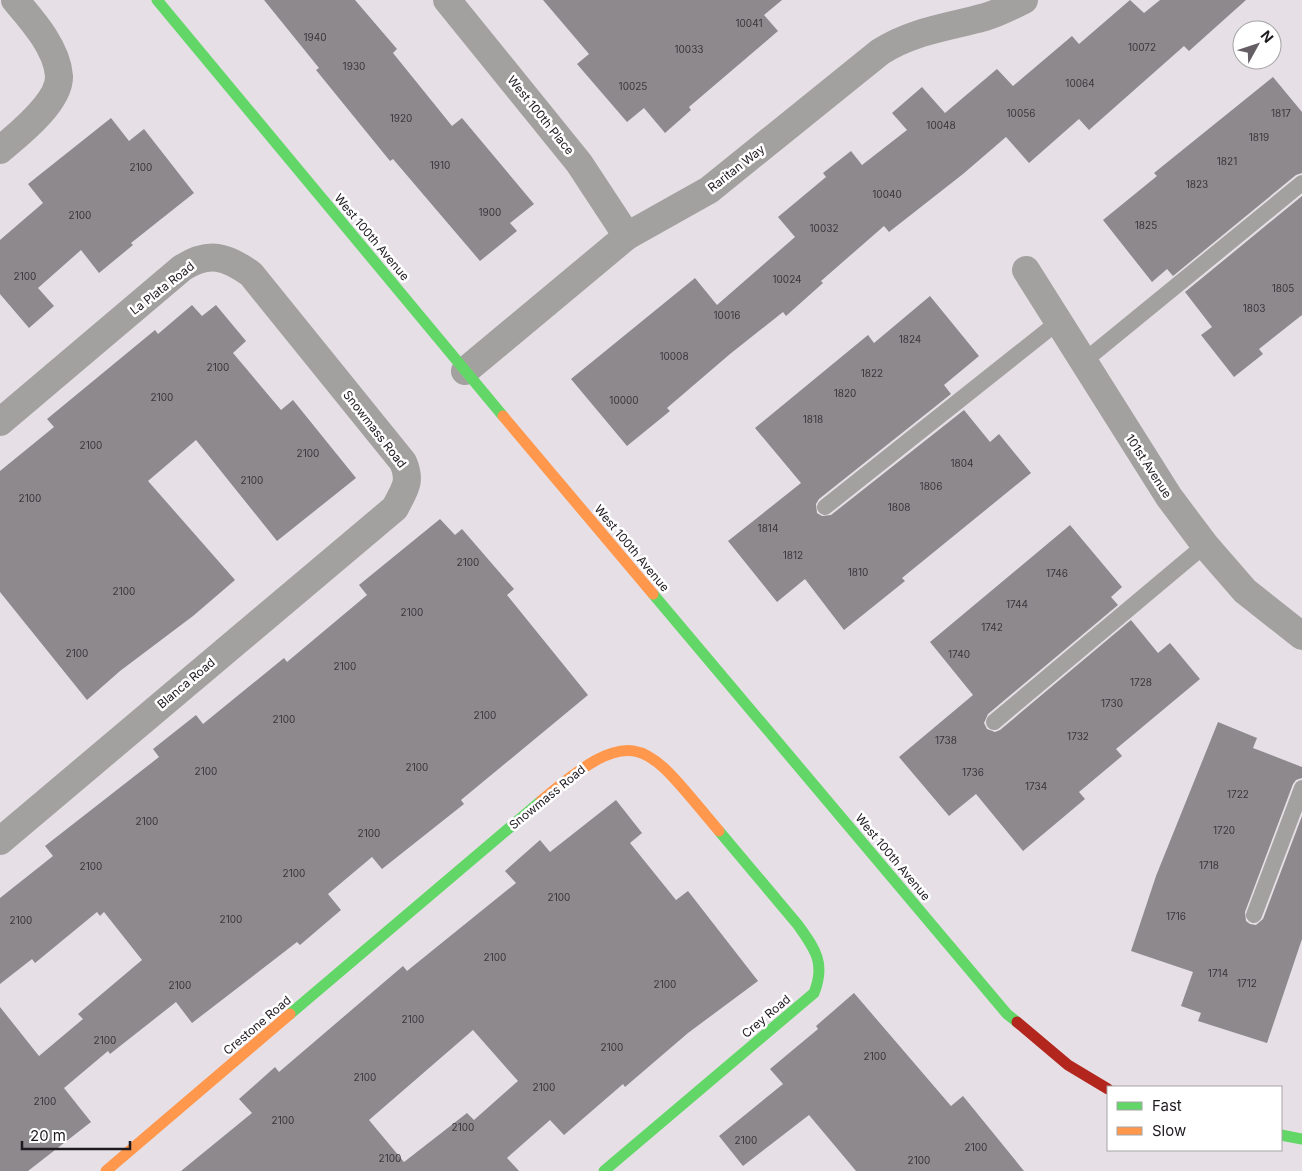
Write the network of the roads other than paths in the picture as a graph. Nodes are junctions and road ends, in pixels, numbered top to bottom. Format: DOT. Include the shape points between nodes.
graph roads {
  1 [pos="15,0"];
  2 [pos="157,0"];
  3 [pos="447,0"];
  4 [pos="1024,0"];
  5 [pos="0,150"];
  6 [pos="1302,183"];
  7 [pos="627,236"];
  8 [pos="1026,270"];
  9 [pos="1058,322"];
  10 [pos="318,357"];
  11 [pos="1083,362"];
  12 [pos="465,371"];
  13 [pos="0,422"];
  14 [pos="825,507"];
  15 [pos="373,526"];
  16 [pos="1205,545"];
  17 [pos="1302,636"];
  18 [pos="994,722"];
  19 [pos="1302,788"];
  20 [pos="0,841"];
  21 [pos="735,851"];
  22 [pos="425,900"];
  23 [pos="1254,915"];
  24 [pos="1107,1089"];
  25 [pos="1282,1135"];
  26 [pos="1302,1139"];
  27 [pos="106,1171"];
  28 [pos="604,1171"];
  1 -- 5 [label="street" via="52,51 59,77 52,98 28,126"];
  2 -- 12 [label="street, West 100th Avenue"];
  3 -- 7 [label="street, West 100th Place" via="579,163"];
  4 -- 7 [label="street, Raritan Way" via="988,16 895,42 709,190"];
  6 -- 11 [label="lane"];
  7 -- 12 [label="street, Raritan Way"];
  8 -- 9 [label="street, 101st Avenue"];
  9 -- 11 [label="street, 101st Avenue"];
  9 -- 14 [label="lane"];
  10 -- 13 [label="street, La Plata Road" via="251,274 222,258 195,260"];
  10 -- 15 [label="street, Snowmass Road" via="404,462 409,474 407,485 394,508"];
  11 -- 16 [label="street, 101st Avenue" via="1169,497"];
  12 -- 24 [label="street, West 100th Avenue" via="1007,1014 1053,1054"];
  15 -- 20 [label="street, Blanca Road"];
  16 -- 17 [label="street, 101st Avenue" via="1245,591"];
  16 -- 18 [label="lane"];
  19 -- 23 [label="lane"];
  21 -- 22 [label="street, Snowmass Road" via="650,753 635,748 614,750 572,774"];
  21 -- 28 [label="street, Crey Road" via="798,925 817,954 822,968 820,983 814,993"];
  22 -- 27 [label="street, Crestone Road"];
  25 -- 26 [label="street"];
}
